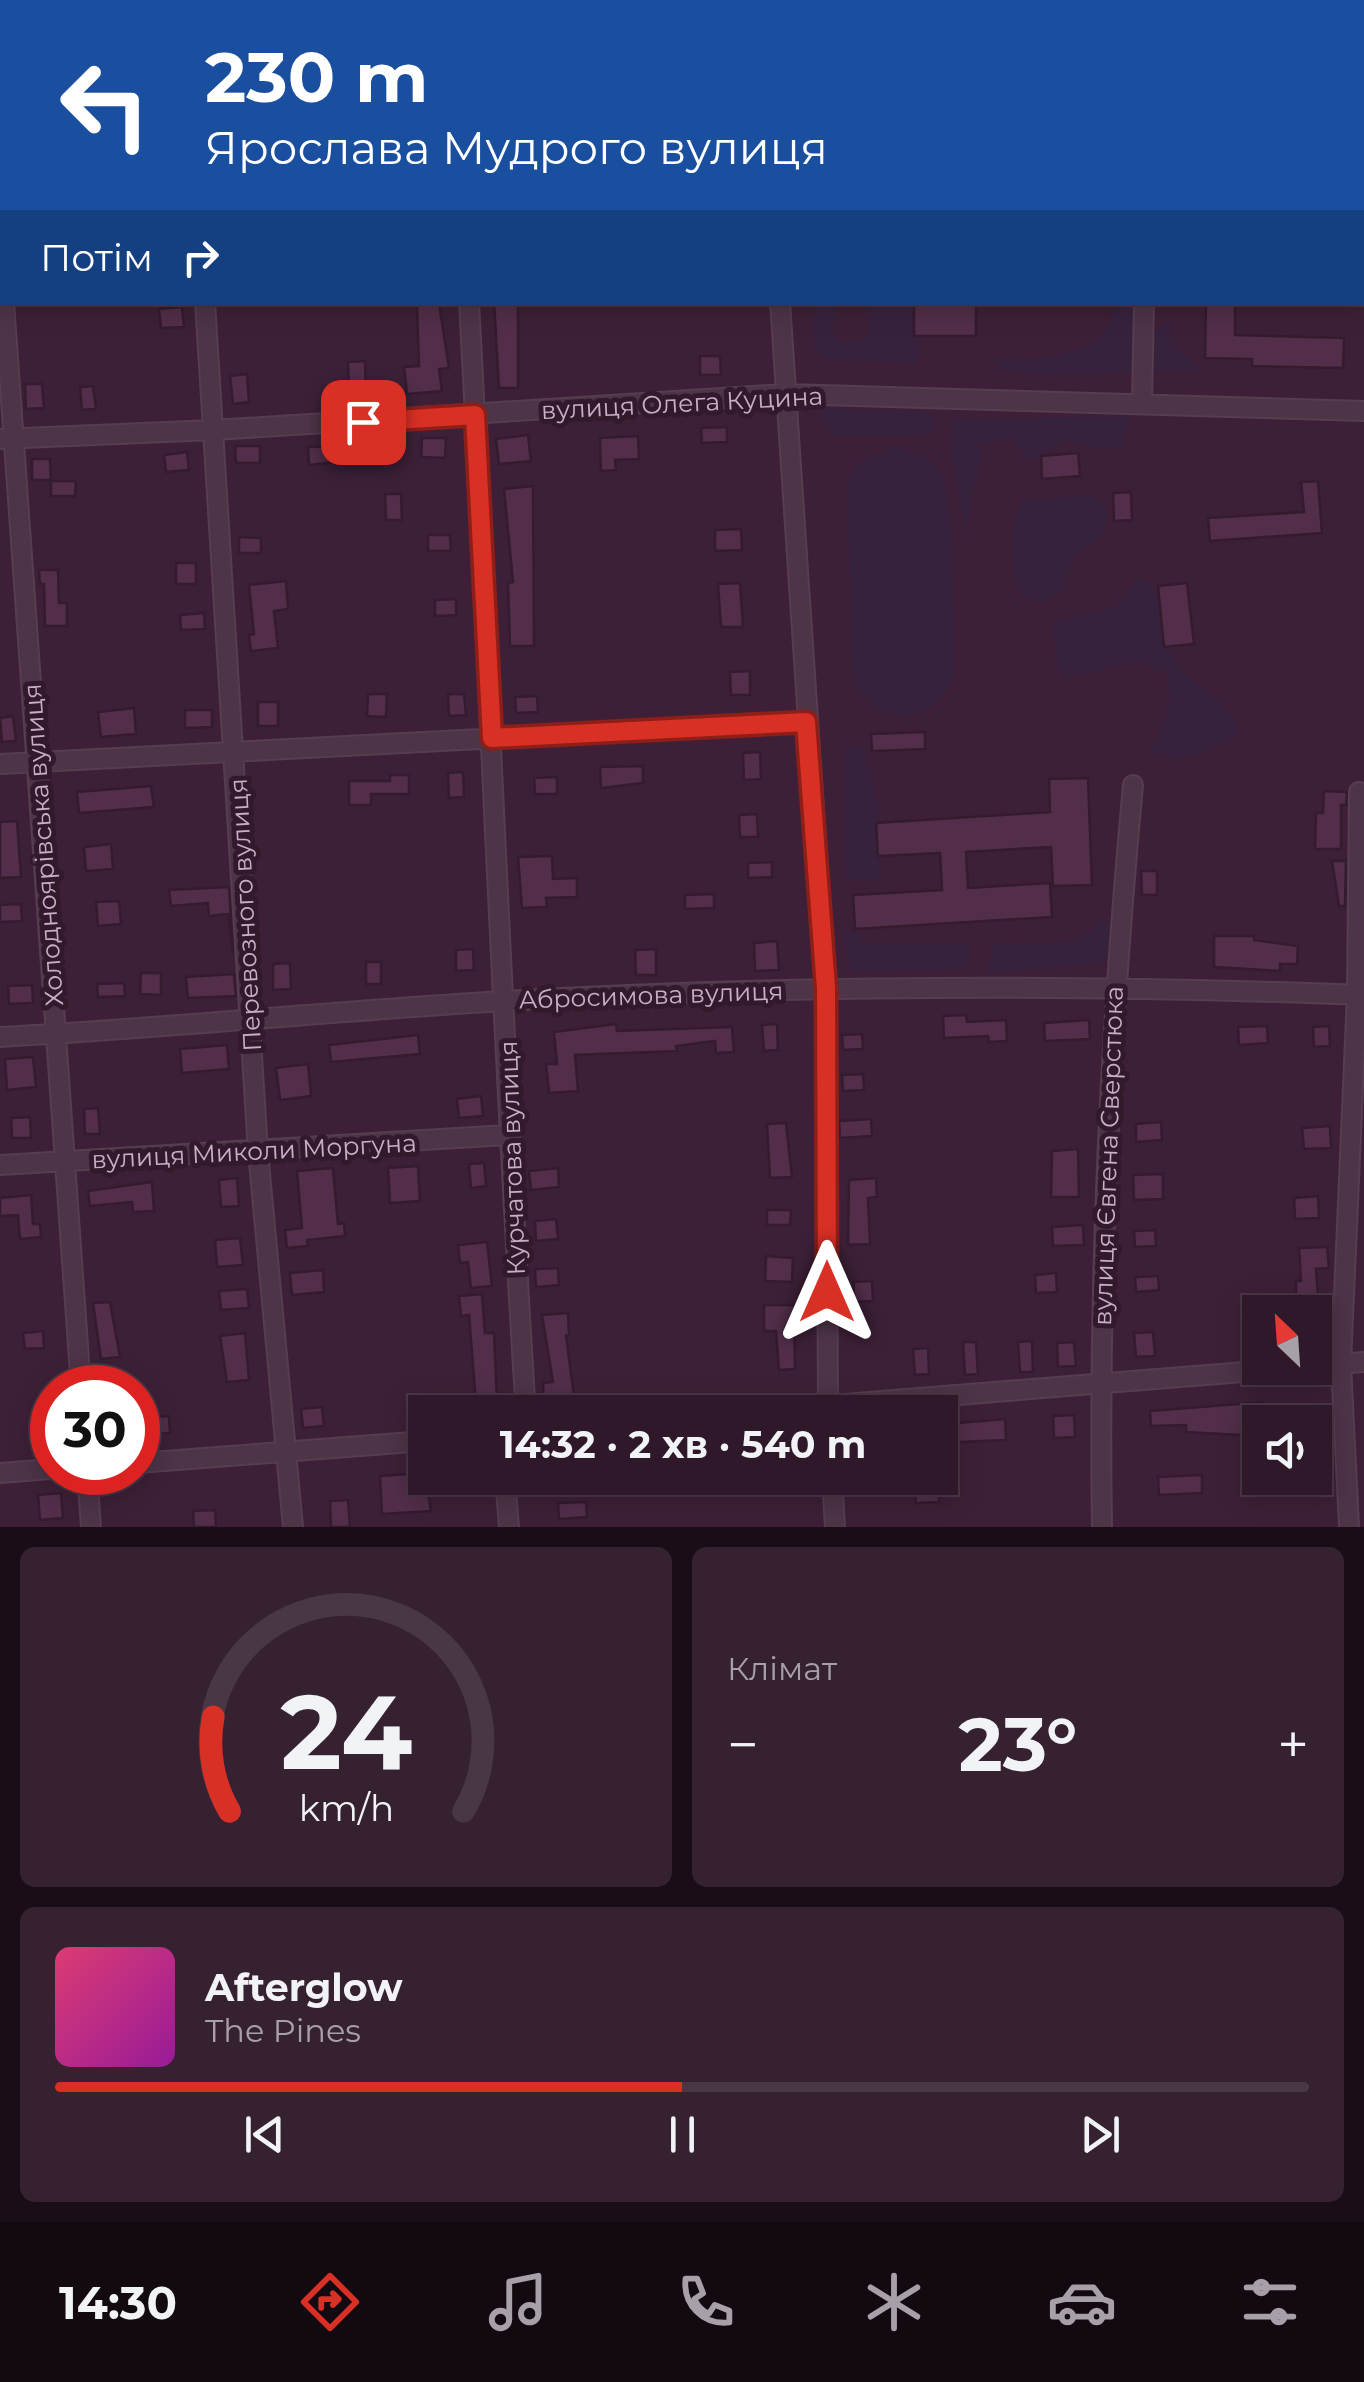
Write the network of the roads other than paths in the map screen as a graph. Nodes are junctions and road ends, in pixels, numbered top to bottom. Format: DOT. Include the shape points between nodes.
graph roads {
  1 [pos="4,305"];
  2 [pos="205,305"];
  3 [pos="469,305"];
  4 [pos="780,305"];
  5 [pos="1144,305"];
  6 [pos="786,394"];
  7 [pos="1142,402"];
  8 [pos="1364,411"];
  9 [pos="475,415"];
  10 [pos="214,430"];
  11 [pos="8,438"];
  12 [pos="806,722"];
  13 [pos="492,738"];
  14 [pos="236,751"];
  15 [pos="36,762"];
  16 [pos="0,764"];
  17 [pos="1133,785"];
  18 [pos="1360,792"];
  19 [pos="826,988"];
  20 [pos="1114,988"];
  21 [pos="1361,995"];
  22 [pos="506,1001"];
  23 [pos="252,1018"];
  24 [pos="57,1034"];
  25 [pos="0,1038"];
  26 [pos="508,1135"];
  27 [pos="258,1152"];
  28 [pos="65,1162"];
  29 [pos="0,1165"];
  30 [pos="1364,1362"];
  31 [pos="1341,1364"];
  32 [pos="79,1365"];
  33 [pos="1332,1365"];
  34 [pos="1242,1372"];
  35 [pos="1100,1383"];
  36 [pos="525,1395"];
  37 [pos="828,1395"];
  38 [pos="958,1397"];
  39 [pos="408,1442"];
  40 [pos="288,1455"];
  41 [pos="160,1463"];
  42 [pos="30,1471"];
  43 [pos="0,1473"];
  44 [pos="89,1495"];
  45 [pos="506,1495"];
  46 [pos="833,1495"];
  47 [pos="91,1527"];
  48 [pos="293,1527"];
  49 [pos="509,1527"];
  50 [pos="835,1527"];
  51 [pos="1102,1527"];
  52 [pos="1349,1527"];
  1 -- 11 [label="street, Холодноярівська вулиця"];
  2 -- 10 [label="street, Перевозного вулиця"];
  3 -- 9 [label="street, Курчатова вулиця"];
  4 -- 6 [label="street"];
  5 -- 7 [label="street"];
  6 -- 7 [label="street, вулиця Олега Куцина"];
  6 -- 9 [label="street, вулиця Олега Куцина"];
  6 -- 12 [label="street"];
  7 -- 8 [label="street, вулиця Олега Куцина"];
  9 -- 10 [label="street, вулиця Олега Куцина"];
  9 -- 13 [label="street, Курчатова вулиця"];
  10 -- 11 [label="street, вулиця Олега Куцина"];
  10 -- 14 [label="street, Перевозного вулиця"];
  11 -- 15 [label="street, Холодноярівська вулиця"];
  12 -- 13 [label="street"];
  12 -- 19 [label="street"];
  13 -- 14 [label="street"];
  13 -- 22 [label="street, Курчатова вулиця"];
  14 -- 15 [label="street"];
  14 -- 23 [label="street, Перевозного вулиця"];
  15 -- 16 [label="street"];
  15 -- 24 [label="street, Холодноярівська вулиця"];
  17 -- 20 [label="street, вулиця Євгена Сверстюка"];
  18 -- 21 [label="street"];
  19 -- 20 [label="street, Абросимова вулиця"];
  19 -- 22 [label="street, Абросимова вулиця"];
  19 -- 37 [label="street"];
  20 -- 21 [label="street, Абросимова вулиця"];
  20 -- 35 [label="street, вулиця Євгена Сверстюка"];
  21 -- 31 [label="street"];
  22 -- 23 [label="street, Абросимова вулиця"];
  22 -- 26 [label="street, Курчатова вулиця"];
  23 -- 24 [label="street, Абросимова вулиця"];
  23 -- 27 [label="street, Перевозного вулиця"];
  24 -- 25 [label="street, Абросимова вулиця"];
  24 -- 28 [label="street, Холодноярівська вулиця"];
  26 -- 27 [label="street, вулиця Миколи Моргуна"];
  26 -- 36 [label="street, Курчатова вулиця"];
  27 -- 28 [label="street, вулиця Миколи Моргуна"];
  27 -- 40 [label="street, Перевозного вулиця"];
  28 -- 29 [label="street, вулиця Миколи Моргуна"];
  28 -- 32 [label="street, Холодноярівська вулиця"];
  30 -- 31 [label="street"];
  31 -- 33 [label="street"];
  31 -- 52 [label="street"];
  34 -- 35 [label="street"];
  35 -- 38 [label="street"];
  35 -- 51 [label="street, вулиця Євгена Сверстюка"];
  39 -- 40 [label="street"];
  40 -- 41 [label="street"];
  40 -- 48 [label="street, Перевозного вулиця"];
  42 -- 43 [label="street"];
  44 -- 47 [label="street"];
  45 -- 49 [label="street"];
  46 -- 50 [label="street"];
}
